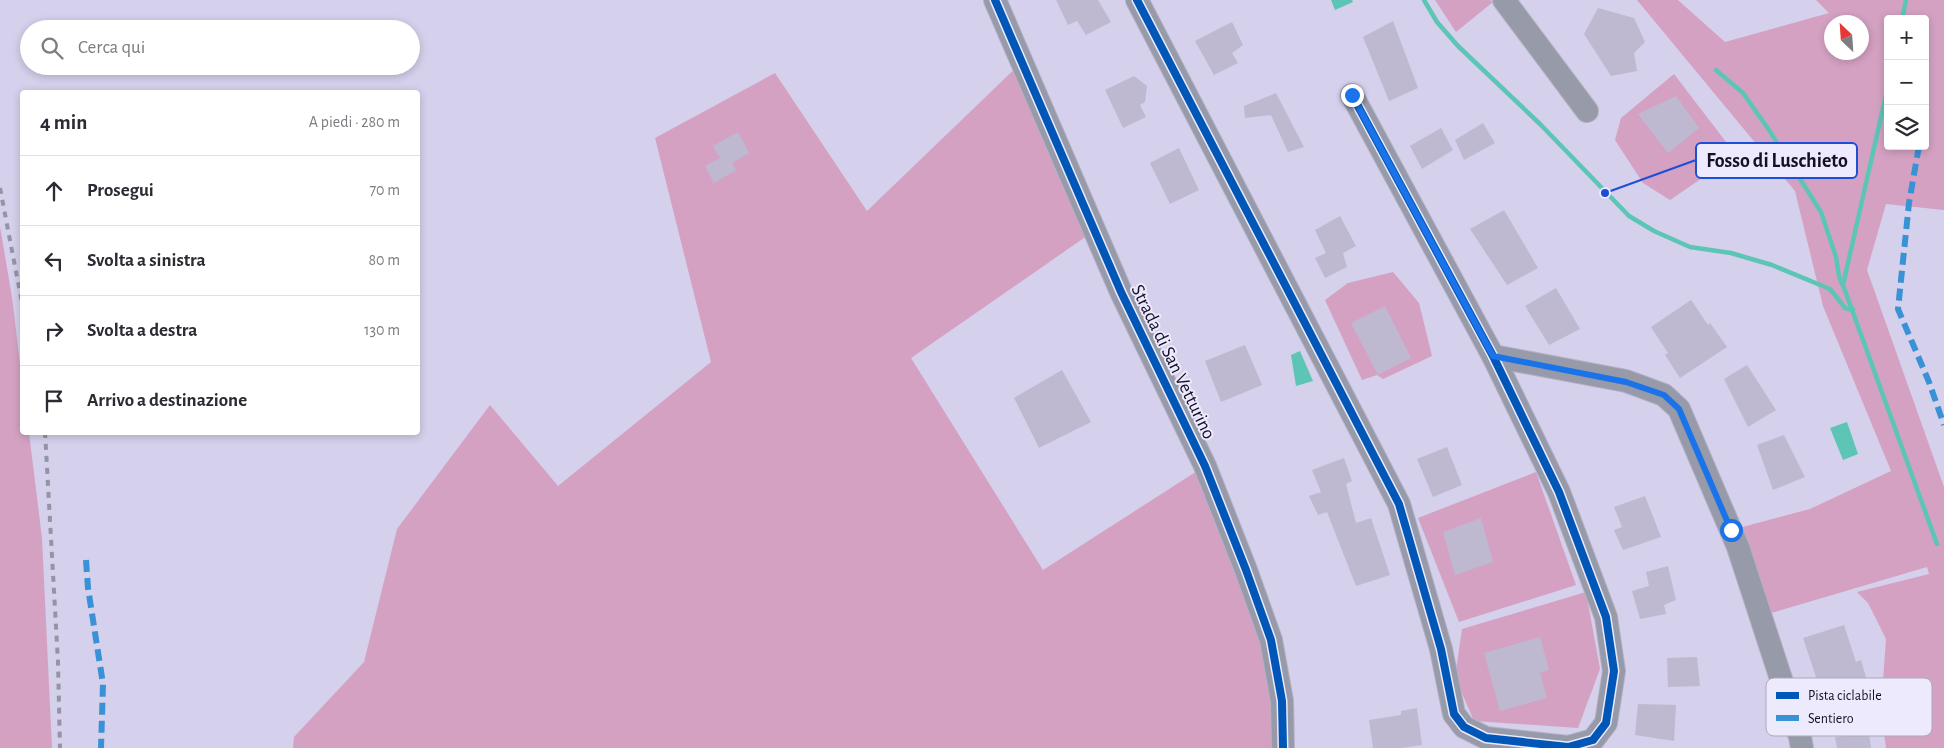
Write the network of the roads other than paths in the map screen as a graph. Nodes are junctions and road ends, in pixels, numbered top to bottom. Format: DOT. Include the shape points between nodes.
graph roads {
  1 [pos="995,0"];
  2 [pos="1137,0"];
  3 [pos="1504,0"];
  4 [pos="1352,95"];
  5 [pos="1587,111"];
  6 [pos="1493,356"];
  7 [pos="1781,678"];
  8 [pos="1596,744"];
  9 [pos="1283,748"];
  1 -- 9 [label="street, Strada di San Vetturino" via="1121,292 1205,466 1246,570 1271,640 1282,701"];
  2 -- 8 [label="street" via="1399,504 1440,649 1454,714 1464,727 1486,738 1568,747"];
  3 -- 5 [label="street"];
  4 -- 6 [label="street"];
  6 -- 7 [label="street" via="1626,382 1664,395 1679,409 1738,547"];
  6 -- 8 [label="street" via="1559,492 1606,616 1614,671 1606,723"];
}
